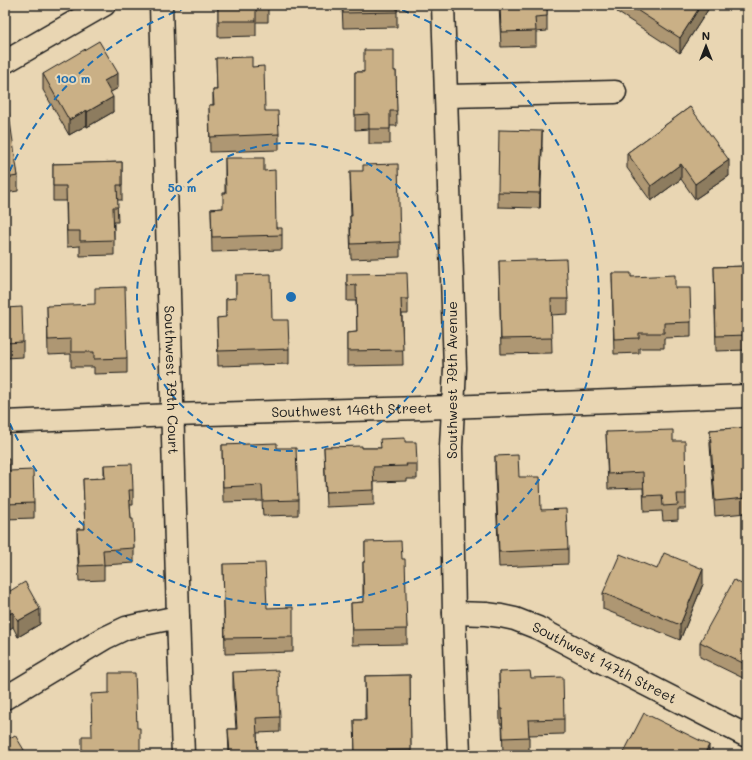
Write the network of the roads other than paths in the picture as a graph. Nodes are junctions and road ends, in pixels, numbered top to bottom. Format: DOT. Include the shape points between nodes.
graph roads {
  1 [pos="104,5"];
  2 [pos="162,5"];
  3 [pos="443,5"];
  4 [pos="5,62"];
  5 [pos="615,92"];
  6 [pos="446,96"];
  7 [pos="747,396"];
  8 [pos="452,407"];
  9 [pos="173,415"];
  10 [pos="5,422"];
  11 [pos="454,613"];
  12 [pos="178,617"];
  13 [pos="5,698"];
  14 [pos="747,736"];
  15 [pos="183,755"];
  16 [pos="459,755"];
  1 -- 4 [label="street"];
  2 -- 9 [label="street, Southwest 79th Court"];
  3 -- 6 [label="street, Southwest 79th Avenue"];
  5 -- 6 [label="street"];
  6 -- 8 [label="street, Southwest 79th Avenue" via="455,368"];
  7 -- 8 [label="street, Southwest 146th Street"];
  8 -- 9 [label="street, Southwest 146th Street"];
  8 -- 11 [label="street, Southwest 79th Avenue"];
  9 -- 10 [label="street, Southwest 146th Street"];
  9 -- 12 [label="street, Southwest 79th Court"];
  11 -- 14 [label="street, Southwest 147th Street" via="501,616 538,628"];
  11 -- 16 [label="street, Southwest 79th Avenue"];
  12 -- 13 [label="street" via="132,626 105,638"];
  12 -- 15 [label="street, Southwest 79th Court"];
}
